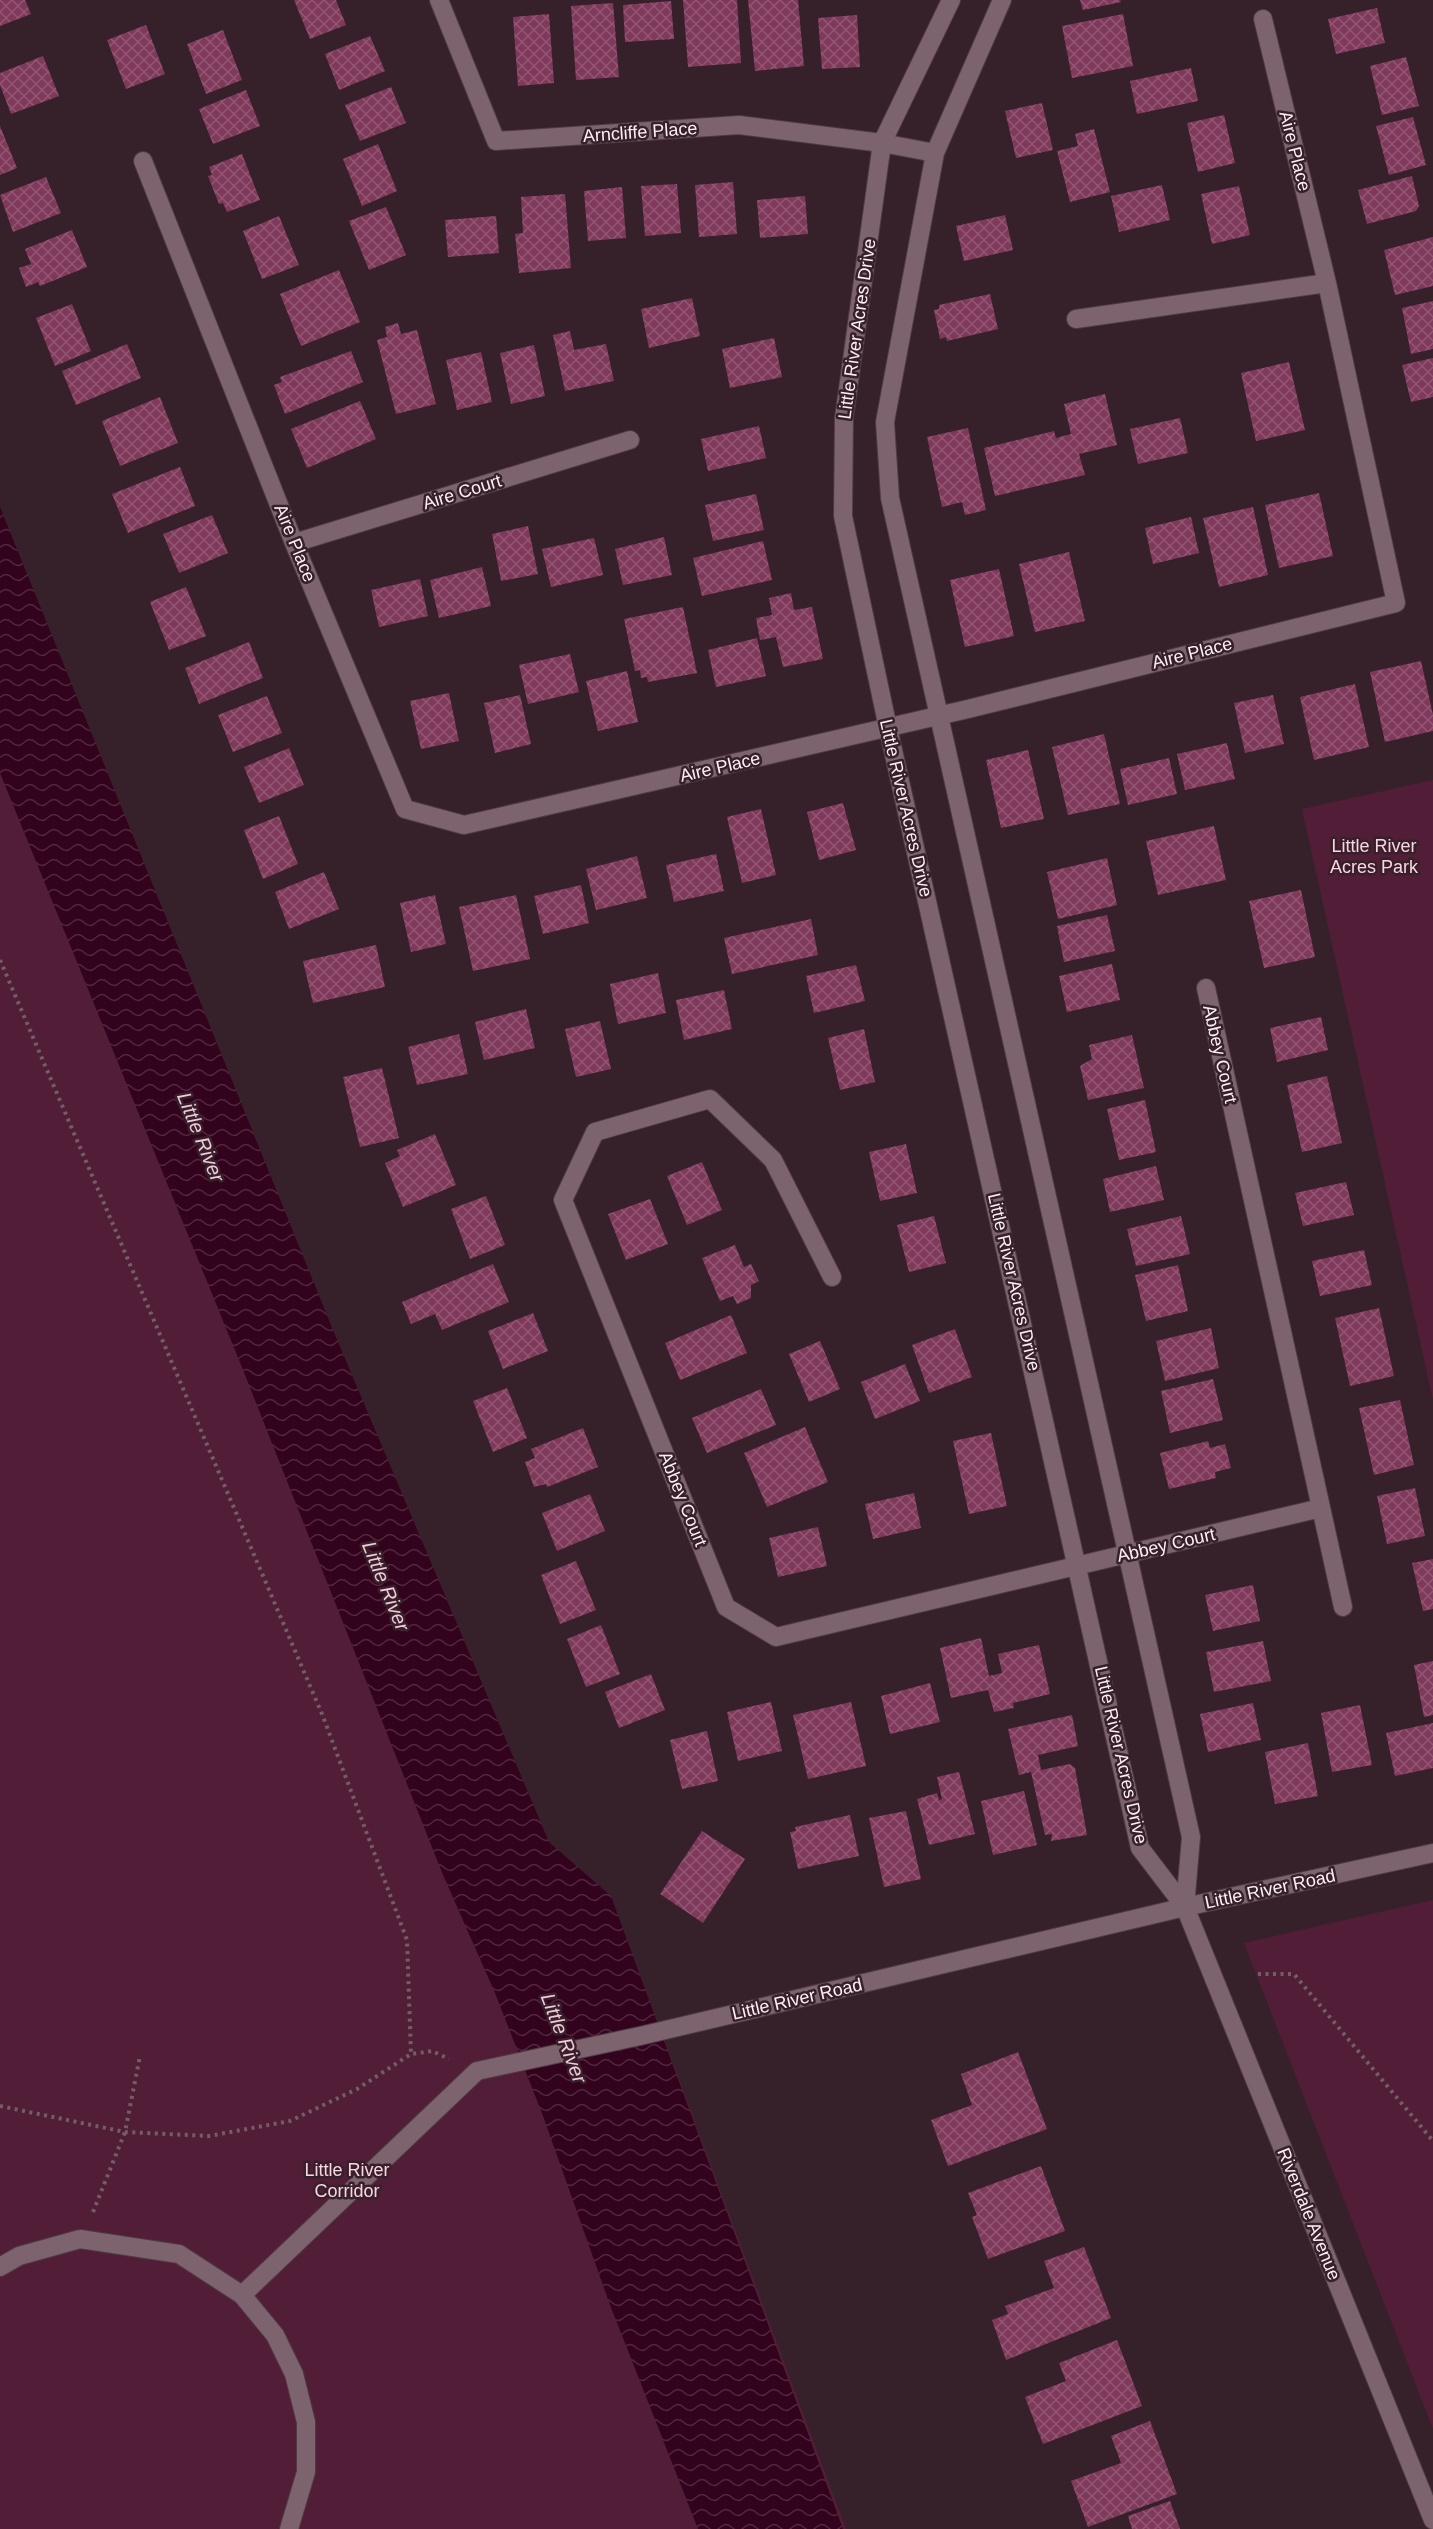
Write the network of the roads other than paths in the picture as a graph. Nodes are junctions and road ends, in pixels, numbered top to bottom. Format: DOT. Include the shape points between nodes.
graph roads {
  1 [pos="439,0"];
  2 [pos="951,0"];
  3 [pos="1002,0"];
  4 [pos="1263,20"];
  5 [pos="882,143"];
  6 [pos="935,153"];
  7 [pos="142,160"];
  8 [pos="1327,283"];
  9 [pos="1076,319"];
  10 [pos="630,440"];
  11 [pos="294,543"];
  12 [pos="938,716"];
  13 [pos="888,728"];
  14 [pos="1206,988"];
  15 [pos="832,1276"];
  16 [pos="1321,1508"];
  17 [pos="1127,1555"];
  18 [pos="1078,1565"];
  19 [pos="1343,1607"];
  20 [pos="1433,1853"];
  21 [pos="1185,1907"];
  22 [pos="0,2267"];
  23 [pos="242,2295"];
  24 [pos="1433,2520"];
  25 [pos="289,2529"];
  1 -- 5 [label="street, Arncliffe Place" via="496,141 739,125"];
  2 -- 5 [label="street, Little River Acres Drive"];
  3 -- 6 [label="street"];
  4 -- 8 [label="street, Aire Place"];
  5 -- 6 [label="street, Arncliffe Place"];
  5 -- 13 [label="street, Little River Acres Drive" via="844,418 843,516"];
  6 -- 12 [label="street" via="885,422 890,498"];
  7 -- 11 [label="street, Aire Place"];
  8 -- 9 [label="street"];
  8 -- 12 [label="street, Aire Place" via="1396,603"];
  10 -- 11 [label="street, Aire Court"];
  11 -- 13 [label="street, Aire Place" via="405,809 464,825"];
  12 -- 13 [label="street, Aire Place"];
  12 -- 17 [label="street"];
  13 -- 18 [label="street, Little River Acres Drive"];
  14 -- 16 [label="street, Abbey Court"];
  15 -- 18 [label="street, Abbey Court" via="773,1160 710,1099 595,1131 563,1200 726,1607 776,1637"];
  16 -- 17 [label="street, Abbey Court"];
  16 -- 19 [label="street, Abbey Court"];
  17 -- 18 [label="street, Abbey Court"];
  17 -- 21 [label="street" via="1191,1838"];
  18 -- 21 [label="street, Little River Acres Drive" via="1140,1848"];
  20 -- 21 [label="street, Little River Road"];
  21 -- 23 [label="street, Little River Road" via="477,2071"];
  21 -- 24 [label="street, Riverdale Avenue"];
  22 -- 23 [label="street" via="20,2256 80,2240 179,2254"];
  23 -- 25 [label="street" via="275,2335 294,2374 306,2422 306,2472"];
}
